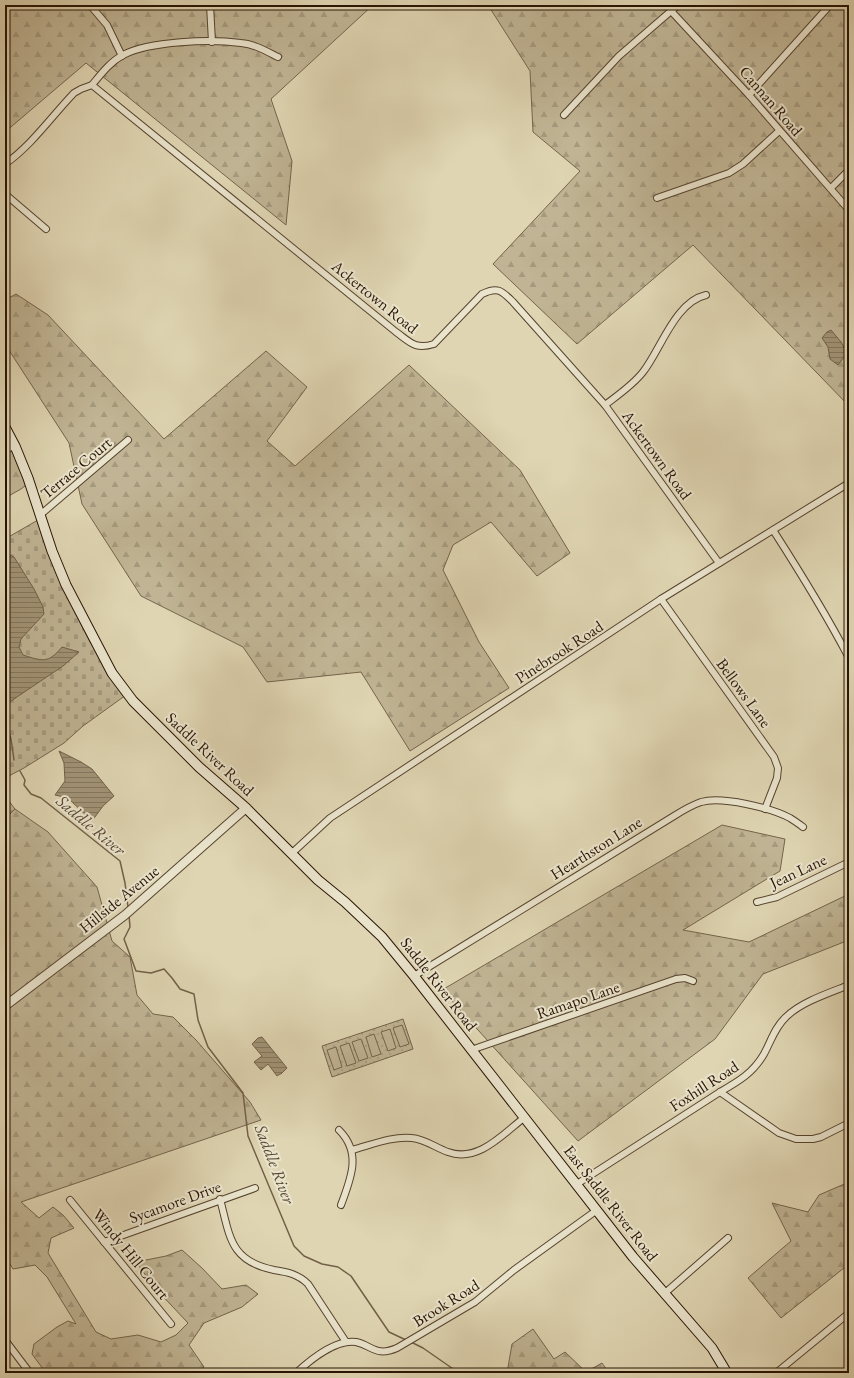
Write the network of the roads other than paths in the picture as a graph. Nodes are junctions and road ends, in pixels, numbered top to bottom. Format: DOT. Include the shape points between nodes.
graph roads {
  1 [pos="90,5"];
  2 [pos="210,5"];
  3 [pos="678,5"];
  4 [pos="830,5"];
  5 [pos="672,12"];
  6 [pos="212,42"];
  7 [pos="122,56"];
  8 [pos="278,57"];
  9 [pos="92,85"];
  10 [pos="749,95"];
  11 [pos="564,115"];
  12 [pos="779,131"];
  13 [pos="5,164"];
  14 [pos="849,170"];
  15 [pos="831,188"];
  16 [pos="5,194"];
  17 [pos="658,198"];
  18 [pos="849,210"];
  19 [pos="46,229"];
  20 [pos="706,295"];
  21 [pos="605,405"];
  22 [pos="5,427"];
  23 [pos="128,440"];
  24 [pos="14,445"];
  25 [pos="5,451"];
  26 [pos="849,483"];
  27 [pos="40,515"];
  28 [pos="773,530"];
  29 [pos="719,564"];
  30 [pos="661,600"];
  31 [pos="849,658"];
  32 [pos="246,808"];
  33 [pos="765,809"];
  34 [pos="803,827"];
  35 [pos="291,854"];
  36 [pos="849,862"];
  37 [pos="757,902"];
  38 [pos="414,976"];
  39 [pos="693,981"];
  40 [pos="849,984"];
  41 [pos="5,1006"];
  42 [pos="471,1050"];
  43 [pos="720,1092"];
  44 [pos="525,1118"];
  45 [pos="849,1123"];
  46 [pos="339,1130"];
  47 [pos="352,1150"];
  48 [pos="577,1184"];
  49 [pos="255,1188"];
  50 [pos="220,1199"];
  51 [pos="70,1200"];
  52 [pos="342,1205"];
  53 [pos="597,1210"];
  54 [pos="728,1238"];
  55 [pos="104,1242"];
  56 [pos="665,1293"];
  57 [pos="849,1312"];
  58 [pos="171,1324"];
  59 [pos="5,1340"];
  60 [pos="346,1342"];
  61 [pos="30,1373"];
  62 [pos="296,1373"];
  63 [pos="728,1373"];
  64 [pos="776,1373"];
  1 -- 7 [label="street" via="107,25"];
  2 -- 6 [label="street"];
  3 -- 5 [label="street"];
  4 -- 10 [label="street"];
  5 -- 10 [label="street, Cannan Road"];
  5 -- 11 [label="street" via="619,56"];
  6 -- 7 [label="street" via="148,46"];
  6 -- 8 [label="street" via="241,43"];
  7 -- 9 [label="street"];
  9 -- 13 [label="street" via="74,93 31,142"];
  9 -- 21 [label="street, Ackertown Road" via="414,345 424,347 434,344 482,294 497,289 513,302"];
  10 -- 12 [label="street, Cannan Road"];
  12 -- 15 [label="street, Cannan Road"];
  12 -- 17 [label="street" via="743,164 729,173"];
  14 -- 15 [label="street"];
  15 -- 18 [label="street, Cannan Road"];
  16 -- 19 [label="street"];
  20 -- 21 [label="street" via="688,304 664,335 648,366 638,378"];
  21 -- 29 [label="street, Ackertown Road"];
  22 -- 24 [label="main road, Saddle River Road"];
  23 -- 27 [label="street, Terrace Court"];
  24 -- 25 [label="street"];
  24 -- 27 [label="main road, Saddle River Road"];
  26 -- 28 [label="street, Pinebrook Road"];
  27 -- 32 [label="main road, Saddle River Road" via="66,585 112,673 137,705 199,767"];
  28 -- 29 [label="street, Pinebrook Road"];
  28 -- 31 [label="street" via="830,622"];
  29 -- 30 [label="street, Pinebrook Road"];
  30 -- 33 [label="street, Bellows Lane" via="774,757 778,768 777,778"];
  30 -- 35 [label="street, Pinebrook Road" via="330,818"];
  32 -- 35 [label="main road, Saddle River Road"];
  32 -- 41 [label="street, Hillside Avenue" via="144,900"];
  33 -- 34 [label="street, Hearthston Lane" via="791,818"];
  33 -- 38 [label="street, Hearthston Lane" via="736,802 700,802"];
  35 -- 38 [label="main road, Saddle River Road" via="382,937"];
  36 -- 37 [label="street, Jean Lane" via="777,897"];
  38 -- 42 [label="main road, Saddle River Road"];
  39 -- 42 [label="street, Ramapo Lane" via="676,979"];
  40 -- 43 [label="street, Foxhill Road" via="792,1011 778,1025 764,1054 751,1071 742,1080"];
  42 -- 44 [label="main road, East Saddle River Road"];
  43 -- 45 [label="street" via="779,1133 796,1139 821,1137"];
  43 -- 48 [label="street, Foxhill Road"];
  44 -- 47 [label="street" via="482,1150 468,1154 452,1154 421,1139 412,1138 392,1139"];
  44 -- 48 [label="main road, East Saddle River Road"];
  46 -- 47 [label="street" via="346,1137"];
  47 -- 52 [label="street" via="352,1171"];
  48 -- 53 [label="main road, East Saddle River Road"];
  49 -- 50 [label="street, Sycamore Drive"];
  50 -- 55 [label="street, Sycamore Drive"];
  50 -- 60 [label="street" via="229,1235 241,1255 253,1264 290,1272 302,1279 308,1284"];
  51 -- 55 [label="street, Windy Hill Court"];
  53 -- 56 [label="main road, East Saddle River Road"];
  53 -- 60 [label="street, Brook Road" via="514,1270 475,1302 405,1344 385,1351"];
  54 -- 56 [label="street"];
  55 -- 58 [label="street, Windy Hill Court"];
  56 -- 63 [label="main road, East Saddle River Road" via="708,1344"];
  57 -- 64 [label="street"];
  59 -- 61 [label="street"];
  60 -- 62 [label="street" via="317,1356"];
}
